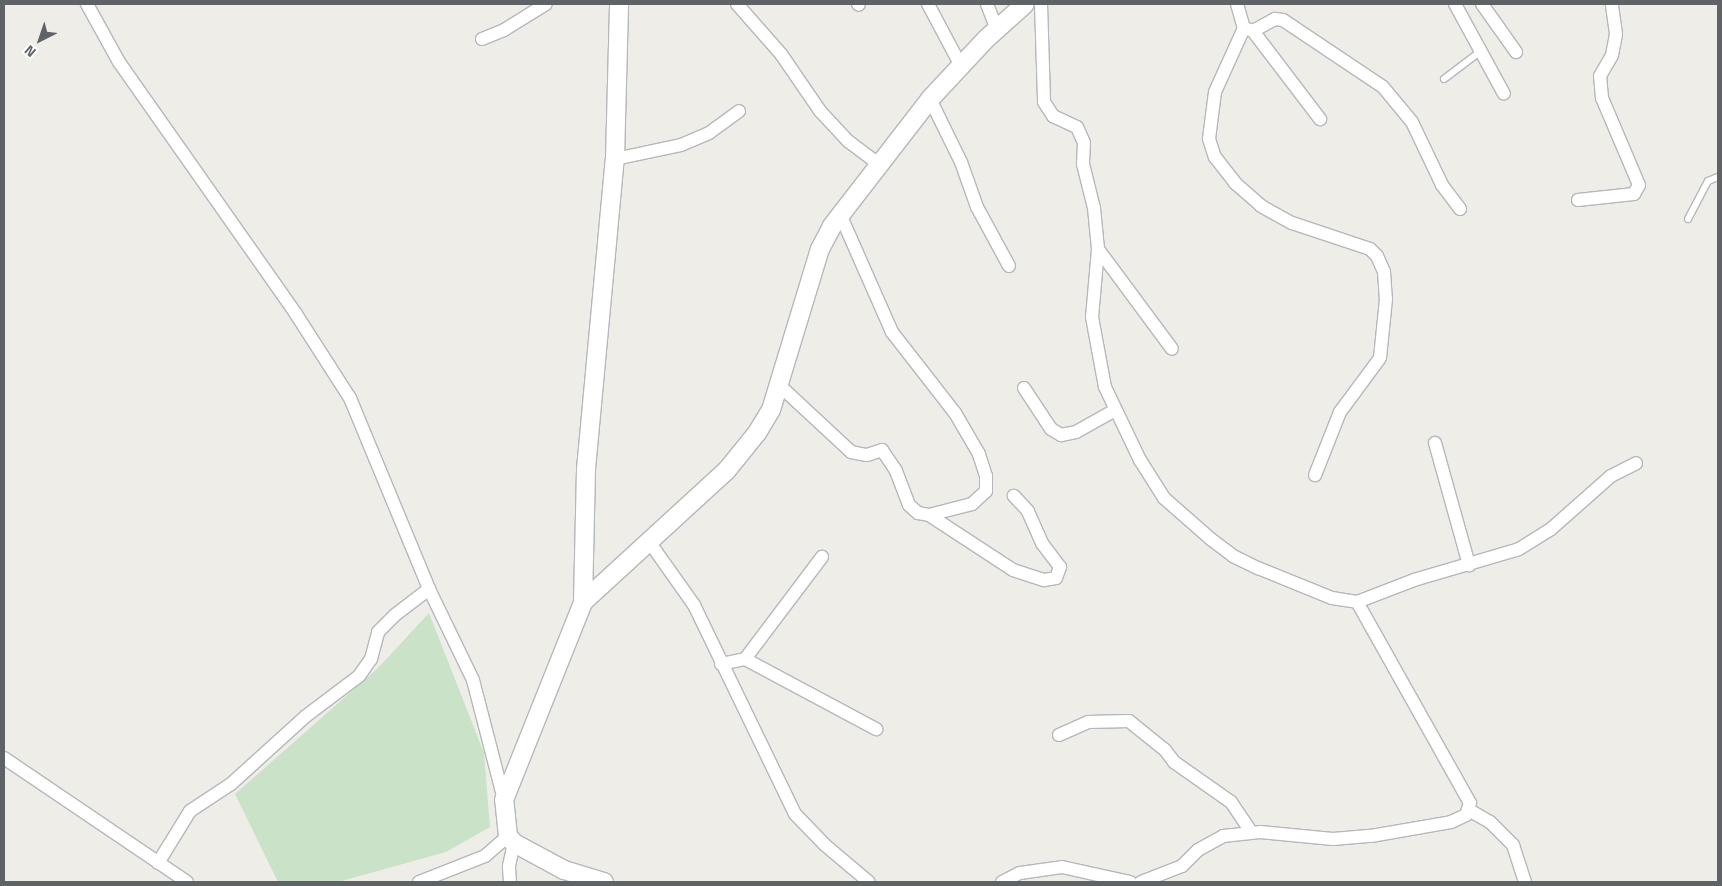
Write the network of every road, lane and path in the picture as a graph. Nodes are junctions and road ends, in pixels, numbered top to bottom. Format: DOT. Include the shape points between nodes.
graph roads {
  1 [pos="87,4"];
  2 [pos="546,4"];
  3 [pos="619,4"];
  4 [pos="737,4"];
  5 [pos="928,4"];
  6 [pos="987,4"];
  7 [pos="1025,4"];
  8 [pos="1041,4"];
  9 [pos="1236,4"];
  10 [pos="1455,4"];
  11 [pos="1482,4"];
  12 [pos="1612,4"];
  13 [pos="997,30"];
  14 [pos="1249,30"];
  15 [pos="482,39"];
  16 [pos="1482,50"];
  17 [pos="1516,52"];
  18 [pos="962,66"];
  19 [pos="1444,79"];
  20 [pos="1504,94"];
  21 [pos="930,99"];
  22 [pos="739,111"];
  23 [pos="1320,119"];
  24 [pos="615,159"];
  25 [pos="879,164"];
  26 [pos="1718,177"];
  27 [pos="1578,200"];
  28 [pos="1460,209"];
  29 [pos="840,214"];
  30 [pos="1688,220"];
  31 [pos="1098,248"];
  32 [pos="1009,266"];
  33 [pos="1172,348"];
  34 [pos="778,385"];
  35 [pos="1024,388"];
  36 [pos="1115,410"];
  37 [pos="1435,443"];
  38 [pos="1636,463"];
  39 [pos="1315,475"];
  40 [pos="1014,496"];
  41 [pos="929,514"];
  42 [pos="648,540"];
  43 [pos="822,557"];
  44 [pos="1470,565"];
  45 [pos="429,589"];
  46 [pos="583,602"];
  47 [pos="1357,602"];
  48 [pos="745,659"];
  49 [pos="721,664"];
  50 [pos="876,729"];
  51 [pos="1059,735"];
  52 [pos="4,758"];
  53 [pos="504,800"];
  54 [pos="1470,810"];
  55 [pos="1252,833"];
  56 [pos="511,839"];
  57 [pos="158,863"];
  58 [pos="187,882"];
  59 [pos="419,882"];
  60 [pos="510,882"];
  61 [pos="604,882"];
  62 [pos="870,882"];
  63 [pos="1002,882"];
  64 [pos="1130,882"];
  65 [pos="1141,882"];
  66 [pos="1526,882"];
  1 -- 45 [label="street" via="119,62 296,314 350,398"];
  2 -- 15 [label="street" via="504,30"];
  3 -- 24 [label="street"];
  4 -- 25 [label="street" via="781,54 820,111 848,141"];
  5 -- 18 [label="street"];
  6 -- 13 [label="street"];
  7 -- 13 [label="street"];
  8 -- 31 [label="street" via="1044,102 1053,116 1081,132 1083,164 1094,208"];
  9 -- 14 [label="street"];
  10 -- 16 [label="street"];
  11 -- 17 [label="street"];
  12 -- 27 [label="street" via="1616,34 1612,55 1600,76 1602,98 1639,185 1634,194"];
  13 -- 18 [label="street"];
  14 -- 23 [label="street"];
  14 -- 28 [label="street" via="1275,19 1283,20 1383,87 1412,122 1442,185"];
  14 -- 39 [label="street" via="1215,92 1209,139 1215,157 1235,183 1261,206 1292,223 1370,249 1384,272 1386,299 1380,358 1340,412"];
  16 -- 19 [label="lane"];
  16 -- 20 [label="street"];
  18 -- 21 [label="street"];
  21 -- 25 [label="street"];
  21 -- 32 [label="street" via="961,162 977,207"];
  22 -- 24 [label="street" via="709,133 681,145"];
  24 -- 46 [label="street" via="586,469"];
  25 -- 29 [label="street"];
  26 -- 30 [label="lane" via="1708,181"];
  29 -- 34 [label="street" via="820,249"];
  29 -- 41 [label="street" via="892,332 955,413 979,454 986,476 988,485 978,500"];
  31 -- 33 [label="street"];
  31 -- 36 [label="street" via="1093,332 1100,370"];
  34 -- 41 [label="street" via="851,452 867,454 882,450 893,464 909,505 918,513"];
  34 -- 42 [label="street" via="771,410 733,462"];
  35 -- 36 [label="street" via="1051,429 1062,435 1076,432"];
  36 -- 47 [label="street" via="1140,460 1176,512 1233,556 1312,591"];
  37 -- 44 [label="street"];
  38 -- 44 [label="street" via="1611,476 1551,529 1519,549"];
  40 -- 41 [label="street" via="1028,511 1042,543 1060,567 1056,578 1044,580 1013,570"];
  42 -- 46 [label="street"];
  42 -- 49 [label="street" via="694,605"];
  43 -- 48 [label="street"];
  44 -- 47 [label="street" via="1414,580"];
  45 -- 53 [label="street" via="480,699"];
  45 -- 57 [label="street" via="394,615 378,632 371,659 359,676 306,716 231,784 190,811"];
  46 -- 53 [label="street"];
  47 -- 54 [label="street" via="1470,802"];
  48 -- 49 [label="street"];
  48 -- 50 [label="street"];
  49 -- 62 [label="street" via="795,814 825,845"];
  51 -- 55 [label="street" via="1088,722 1129,721 1165,750 1174,762 1231,802"];
  52 -- 57 [label="street"];
  53 -- 56 [label="street"];
  54 -- 55 [label="street" via="1451,822 1371,836 1333,839"];
  54 -- 66 [label="street" via="1490,822 1513,845"];
  55 -- 65 [label="street" via="1223,836 1198,850 1182,866"];
  56 -- 59 [label="street" via="485,856"];
  56 -- 60 [label="street"];
  56 -- 61 [label="street" via="564,870"];
  57 -- 58 [label="street"];
  63 -- 64 [label="street" via="1020,873 1062,866"];
}
